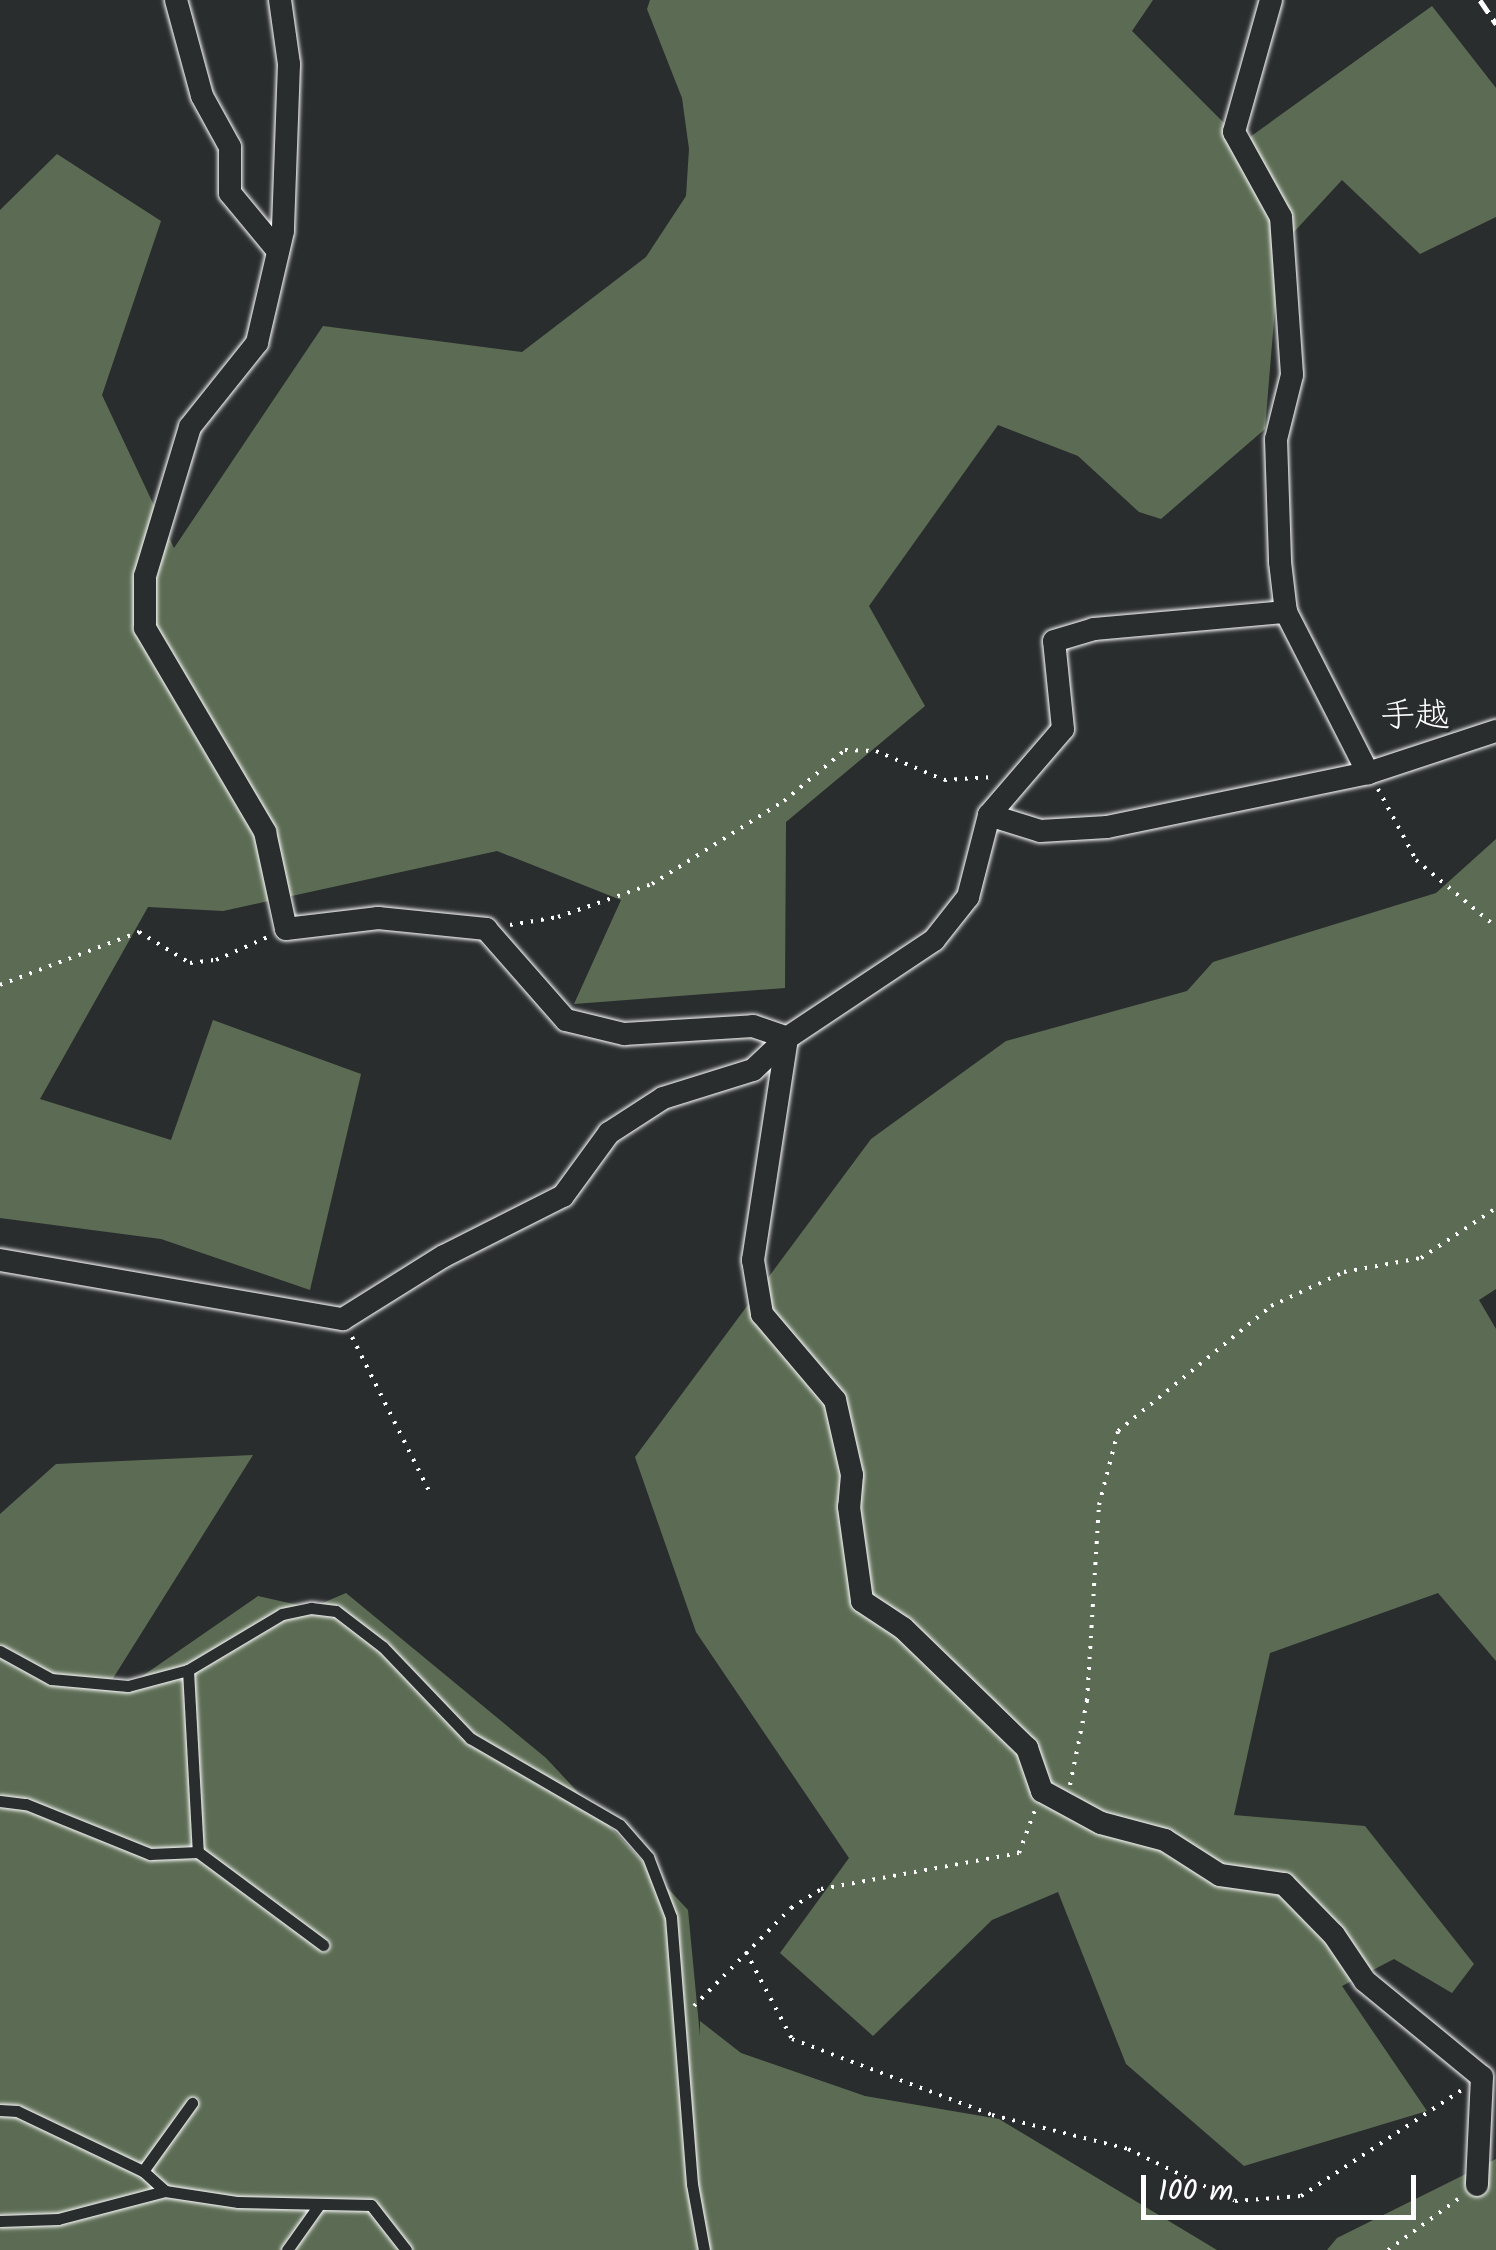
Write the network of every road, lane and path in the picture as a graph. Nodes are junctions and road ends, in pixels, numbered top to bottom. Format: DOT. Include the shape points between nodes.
graph roads {
  1 [pos="176,0"];
  2 [pos="280,0"];
  3 [pos="1271,0"];
  4 [pos="278,251"];
  5 [pos="1286,612"];
  6 [pos="1496,732"];
  7 [pos="1368,773"];
  8 [pos="1022,774"];
  9 [pos="989,815"];
  10 [pos="1496,927"];
  11 [pos="286,929"];
  12 [pos="486,929"];
  13 [pos="0,985"];
  14 [pos="787,1038"];
  15 [pos="1496,1208"];
  16 [pos="0,1260"];
  17 [pos="343,1319"];
  18 [pos="429,1490"];
  19 [pos="0,1650"];
  20 [pos="188,1670"];
  21 [pos="1042,1791"];
  22 [pos="0,1800"];
  23 [pos="198,1852"];
  24 [pos="323,1946"];
  25 [pos="746,1952"];
  26 [pos="681,2020"];
  27 [pos="1482,2077"];
  28 [pos="192,2103"];
  29 [pos="0,2110"];
  30 [pos="147,2167"];
  31 [pos="1476,2185"];
  32 [pos="165,2191"];
  33 [pos="319,2204"];
  34 [pos="0,2221"];
  35 [pos="287,2250"];
  36 [pos="406,2250"];
  37 [pos="704,2250"];
  38 [pos="1388,2250"];
  1 -- 4 [label="street" via="202,96 230,146 230,193"];
  2 -- 4 [label="street" via="289,64"];
  3 -- 5 [label="street" via="1234,132 1280,217 1292,375 1276,439"];
  4 -- 11 [label="street" via="257,343 190,427 145,576 145,628 265,832"];
  5 -- 7 [label="street"];
  5 -- 8 [label="street" via="1094,629 1054,641 1062,729"];
  6 -- 7 [label="street"];
  7 -- 9 [label="street" via="1107,827 1040,831"];
  7 -- 10 [label="path" via="1416,860"];
  8 -- 9 [label="street"];
  8 -- 12 [label="path" via="944,780 876,751 846,750 784,801 652,884 558,916"];
  9 -- 14 [label="street" via="968,897 934,940"];
  11 -- 12 [label="street" via="378,918"];
  11 -- 13 [label="path" via="216,960 190,963 139,932"];
  12 -- 14 [label="street" via="566,1020 624,1034 753,1026"];
  14 -- 17 [label="street" via="753,1070 663,1098 609,1133 563,1196 444,1256"];
  14 -- 21 [label="street" via="753,1260 762,1314 835,1400 852,1475 849,1507 862,1601 904,1628 1027,1748"];
  15 -- 21 [label="path" via="1421,1258 1344,1272 1271,1306 1118,1431 1099,1504 1087,1701 1070,1786"];
  16 -- 17 [label="street"];
  17 -- 18 [label="path"];
  19 -- 20 [label="lane" via="51,1679 128,1686"];
  20 -- 23 [label="lane"];
  20 -- 26 [label="lane" via="293,1611 336,1612 353,1622 470,1738 534,1780 593,1806 648,1857 671,1917"];
  21 -- 25 [label="path" via="1020,1853 822,1889 791,1908"];
  21 -- 27 [label="street" via="1101,1823 1165,1840 1220,1875 1284,1884 1334,1935 1365,1981"];
  22 -- 23 [label="lane" via="150,1854"];
  23 -- 24 [label="lane"];
  25 -- 26 [label="path"];
  25 -- 27 [label="path" via="792,2039 992,2115 1128,2149 1235,2201 1301,2196"];
  26 -- 37 [label="lane" via="692,2184"];
  27 -- 31 [label="street"];
  28 -- 30 [label="lane"];
  29 -- 30 [label="lane" via="17,2111"];
  30 -- 32 [label="lane"];
  31 -- 38 [label="path"];
  32 -- 33 [label="lane"];
  32 -- 34 [label="lane" via="58,2219"];
  33 -- 35 [label="lane"];
  33 -- 36 [label="lane" via="371,2204"];
}
